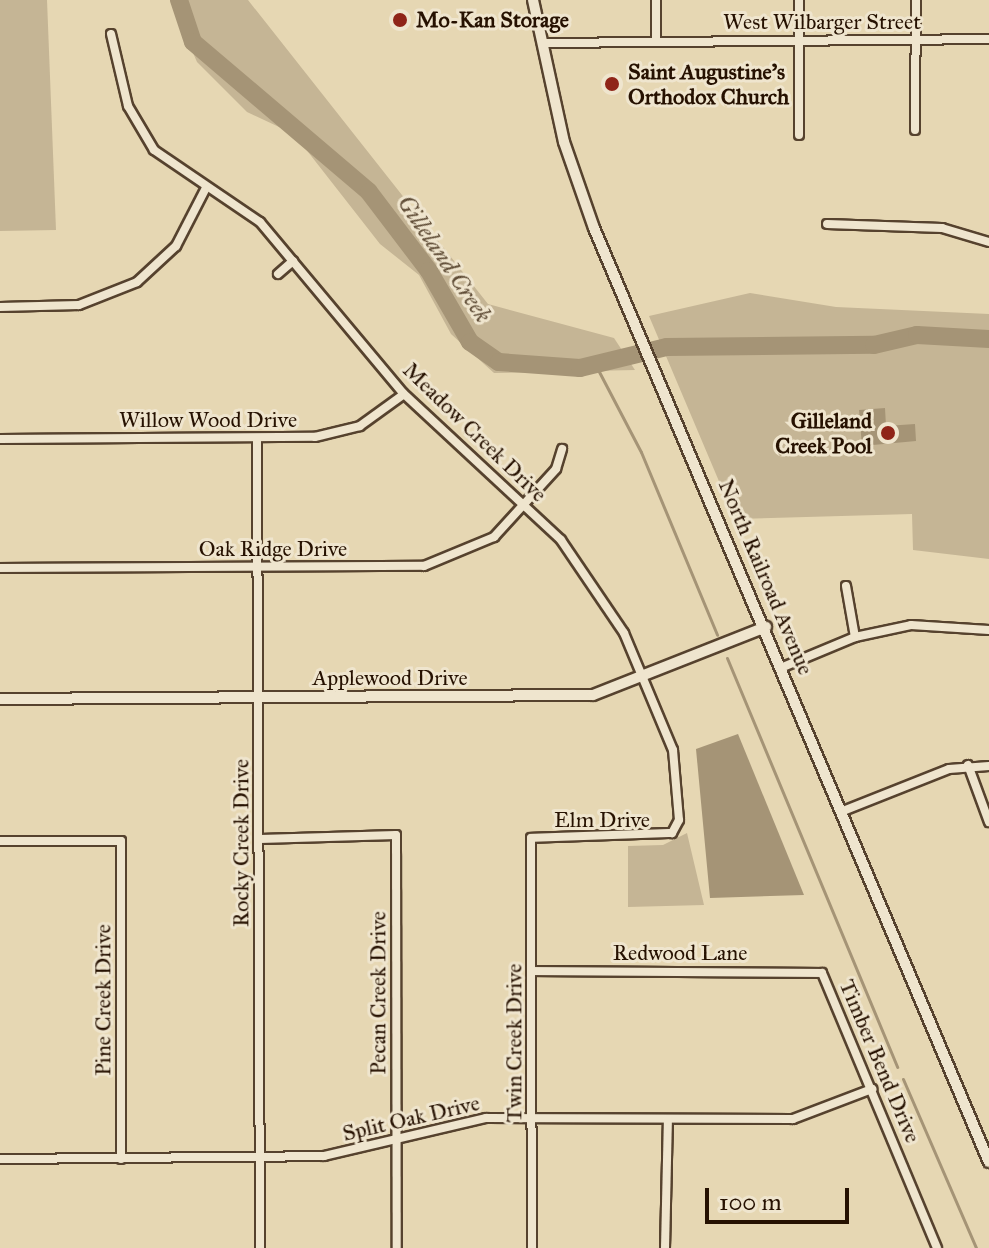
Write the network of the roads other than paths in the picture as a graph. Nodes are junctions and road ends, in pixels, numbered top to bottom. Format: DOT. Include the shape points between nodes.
graph roads {
  1 [pos="533,0"];
  2 [pos="656,0"];
  3 [pos="799,0"];
  4 [pos="916,0"];
  5 [pos="111,34"];
  6 [pos="989,39"];
  7 [pos="916,40"];
  8 [pos="656,41"];
  9 [pos="799,41"];
  10 [pos="542,43"];
  11 [pos="915,130"];
  12 [pos="799,135"];
  13 [pos="206,188"];
  14 [pos="827,224"];
  15 [pos="989,242"];
  16 [pos="293,261"];
  17 [pos="278,274"];
  18 [pos="0,307"];
  19 [pos="404,394"];
  20 [pos="257,438"];
  21 [pos="0,439"];
  22 [pos="562,449"];
  23 [pos="526,504"];
  24 [pos="257,565"];
  25 [pos="0,568"];
  26 [pos="846,586"];
  27 [pos="766,627"];
  28 [pos="989,630"];
  29 [pos="855,637"];
  30 [pos="783,667"];
  31 [pos="644,678"];
  32 [pos="257,698"];
  33 [pos="0,699"];
  34 [pos="968,765"];
  35 [pos="989,766"];
  36 [pos="843,811"];
  37 [pos="989,822"];
  38 [pos="672,833"];
  39 [pos="531,838"];
  40 [pos="260,839"];
  41 [pos="0,841"];
  42 [pos="532,971"];
  43 [pos="825,977"];
  44 [pos="872,1089"];
  45 [pos="533,1118"];
  46 [pos="668,1119"];
  47 [pos="396,1137"];
  48 [pos="988,1158"];
  49 [pos="0,1159"];
  50 [pos="121,1159"];
  51 [pos="259,1159"];
  52 [pos="260,1248"];
  53 [pos="397,1248"];
  54 [pos="532,1248"];
  55 [pos="665,1248"];
  56 [pos="937,1248"];
  1 -- 10 [label="street, North Railroad Avenue"];
  2 -- 8 [label="street"];
  3 -- 9 [label="street"];
  4 -- 7 [label="street"];
  5 -- 13 [label="street, Meadow Creek Drive" via="142,136 167,165"];
  6 -- 7 [label="street, West Wilbarger Street"];
  7 -- 9 [label="street, West Wilbarger Street"];
  7 -- 11 [label="street"];
  8 -- 9 [label="street, West Wilbarger Street"];
  8 -- 10 [label="street, West Wilbarger Street"];
  9 -- 12 [label="street"];
  10 -- 27 [label="street, North Railroad Avenue" via="576,178"];
  13 -- 16 [label="street, Meadow Creek Drive" via="260,222"];
  13 -- 18 [label="street" via="176,246 137,282 79,305"];
  14 -- 15 [label="street" via="942,228"];
  16 -- 17 [label="street"];
  16 -- 19 [label="street, Meadow Creek Drive"];
  19 -- 20 [label="street, Willow Wood Drive" via="360,426 335,434"];
  19 -- 23 [label="street, Meadow Creek Drive"];
  20 -- 21 [label="street, Willow Wood Drive"];
  20 -- 24 [label="street, Rocky Creek Drive"];
  22 -- 23 [label="street, Oak Ridge Drive" via="556,469"];
  23 -- 24 [label="street, Oak Ridge Drive" via="477,549 424,566"];
  23 -- 31 [label="street, Meadow Creek Drive" via="583,568"];
  24 -- 25 [label="street, Oak Ridge Drive"];
  24 -- 32 [label="street, Rocky Creek Drive"];
  26 -- 29 [label="street"];
  27 -- 30 [label="street, North Railroad Avenue"];
  27 -- 31 [label="street, Applewood Drive"];
  28 -- 29 [label="street" via="911,625"];
  29 -- 30 [label="street"];
  30 -- 36 [label="street, North Railroad Avenue"];
  31 -- 32 [label="street, Applewood Drive" via="562,697"];
  31 -- 38 [label="street, Meadow Creek Drive" via="678,770"];
  32 -- 33 [label="street, Applewood Drive"];
  32 -- 40 [label="street, Rocky Creek Drive"];
  34 -- 35 [label="street"];
  34 -- 36 [label="street"];
  34 -- 37 [label="street"];
  36 -- 48 [label="street, North Railroad Avenue"];
  38 -- 39 [label="street, Elm Drive"];
  39 -- 42 [label="street, Twin Creek Drive"];
  40 -- 47 [label="street, Pecan Creek Drive" via="396,835"];
  40 -- 51 [label="street, Rocky Creek Drive"];
  41 -- 50 [label="street, Pine Creek Drive" via="121,841"];
  42 -- 43 [label="street, Redwood Lane" via="816,971"];
  42 -- 45 [label="street, Twin Creek Drive"];
  43 -- 44 [label="street, Timber Bend Drive"];
  44 -- 46 [label="street, Split Oak Drive" via="793,1119"];
  44 -- 56 [label="street, Timber Bend Drive"];
  45 -- 46 [label="street, Split Oak Drive"];
  45 -- 47 [label="street, Split Oak Drive" via="471,1119"];
  45 -- 54 [label="street, Twin Creek Drive"];
  46 -- 55 [label="street"];
  47 -- 51 [label="street, Split Oak Drive" via="324,1156"];
  47 -- 53 [label="street, Pecan Creek Drive"];
  49 -- 50 [label="street, Split Oak Drive"];
  50 -- 51 [label="street, Split Oak Drive"];
  51 -- 52 [label="street, Rocky Creek Drive"];
}
